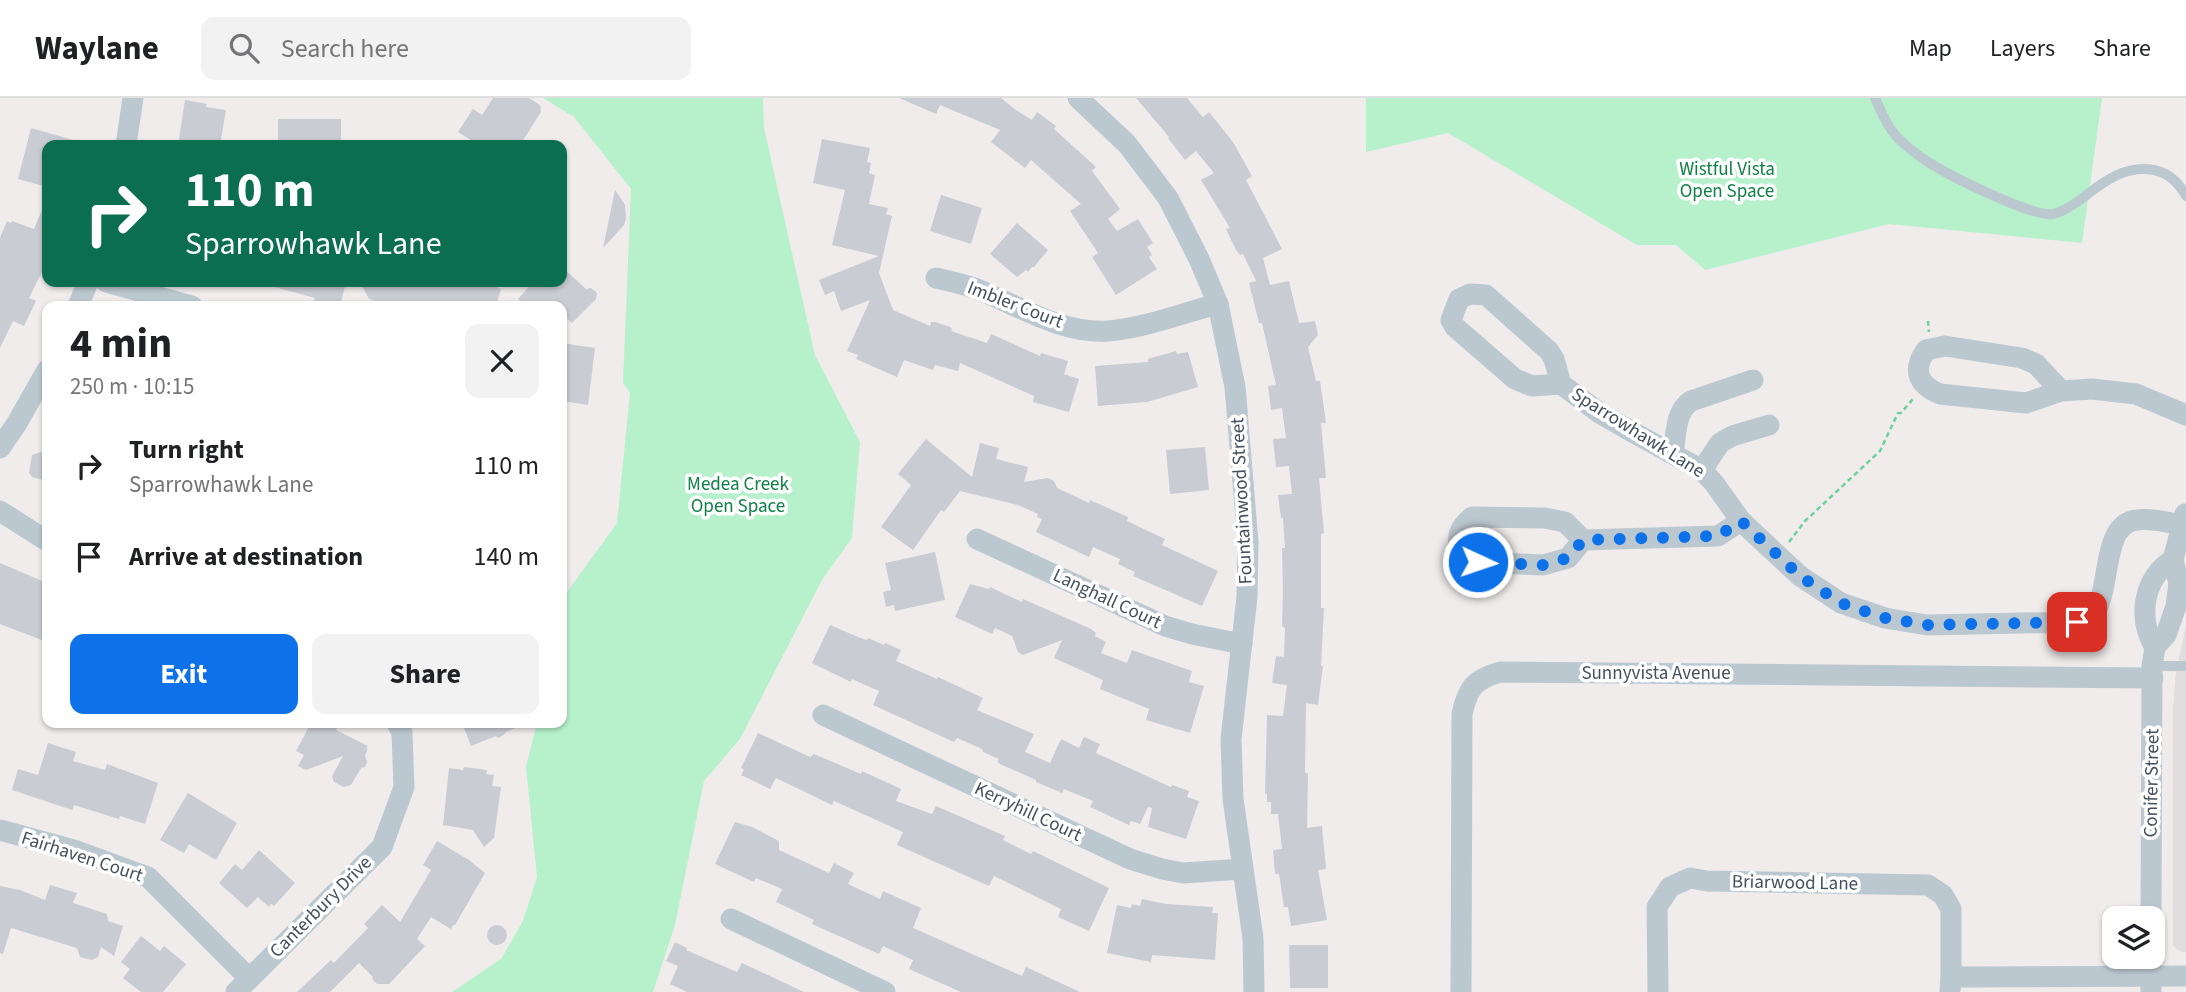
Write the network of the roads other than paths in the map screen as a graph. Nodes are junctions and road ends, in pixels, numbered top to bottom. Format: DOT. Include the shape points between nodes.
graph roads {
  1 [pos="133,98"];
  2 [pos="1078,98"];
  3 [pos="1875,98"];
  4 [pos="127,140"];
  5 [pos="2186,196"];
  6 [pos="936,278"];
  7 [pos="124,287"];
  8 [pos="173,301"];
  9 [pos="1218,304"];
  10 [pos="42,379"];
  11 [pos="1752,380"];
  12 [pos="1561,384"];
  13 [pos="2061,391"];
  14 [pos="2186,415"];
  15 [pos="1769,425"];
  16 [pos="0,447"];
  17 [pos="1673,454"];
  18 [pos="1702,470"];
  19 [pos="0,511"];
  20 [pos="2184,518"];
  21 [pos="1741,521"];
  22 [pos="42,538"];
  23 [pos="977,539"];
  24 [pos="1583,540"];
  25 [pos="2173,560"];
  26 [pos="1242,644"];
  27 [pos="2153,664"];
  28 [pos="2186,666"];
  29 [pos="822,715"];
  30 [pos="399,728"];
  31 [pos="0,830"];
  32 [pos="1243,869"];
  33 [pos="2151,906"];
  34 [pos="731,919"];
  35 [pos="2151,975"];
  36 [pos="2186,976"];
  37 [pos="243,985"];
  38 [pos="1951,985"];
  39 [pos="885,992"];
  40 [pos="1254,992"];
  41 [pos="1461,992"];
  42 [pos="1658,992"];
  1 -- 4 [label="street"];
  2 -- 9 [label="street, Fountainwood Street" via="1127,144 1168,198"];
  3 -- 5 [label="lane" via="1890,128 1913,152 2019,208 2054,214 2107,180 2134,170 2160,171 2172,177"];
  6 -- 9 [label="street, Imbler Court" via="1083,330 1127,328"];
  7 -- 8 [label="street"];
  9 -- 26 [label="street, Fountainwood Street" via="1235,387 1243,479 1247,597"];
  10 -- 16 [label="street"];
  11 -- 17 [label="street" via="1685,405"];
  12 -- 12 [label="street, Sparrowhawk Lane" via="1549,351 1486,295 1459,299 1451,320 1455,327 1515,379 1532,386"];
  12 -- 17 [label="street, Sparrowhawk Lane" via="1601,414"];
  13 -- 13 [label="street" via="2036,364 2022,358 1945,346 1926,350 1919,361 1919,376 1927,389 1940,394 2026,403"];
  13 -- 14 [label="street" via="2136,394"];
  15 -- 18 [label="street" via="1720,443"];
  17 -- 18 [label="street, Sparrowhawk Lane"];
  18 -- 21 [label="street, Sparrowhawk Lane"];
  19 -- 22 [label="street"];
  20 -- 21 [label="street, Sparrowhawk Lane" via="2134,520 2119,530 2110,547 2101,599 2091,615 2077,622 1927,625 1885,618 1841,603 1800,576"];
  20 -- 25 [label="street, Conifer Street"];
  21 -- 24 [label="street" via="1718,536"];
  23 -- 26 [label="street, Langhall Court" via="1165,626"];
  24 -- 24 [label="street" via="1568,558 1543,565 1478,562 1461,554 1457,539 1460,527 1472,517 1565,522"];
  25 -- 27 [label="street, Conifer Street" via="2179,583 2176,606"];
  25 -- 27 [label="street, Conifer Street" via="2156,575 2146,596 2143,614"];
  26 -- 32 [label="street, Fountainwood Street" via="1231,739 1233,799"];
  27 -- 28 [label="lane"];
  27 -- 33 [label="street, Conifer Street"];
  27 -- 41 [label="street, Sunnyvista Avenue" via="1500,672 1480,678 1467,693 1462,714"];
  29 -- 32 [label="street, Kerryhill Court" via="1130,859 1183,873"];
  30 -- 37 [label="street, Canterbury Drive" via="404,787 382,847"];
  31 -- 37 [label="street, Fairhaven Court" via="148,877"];
  32 -- 40 [label="street, Fountainwood Street" via="1253,938"];
  34 -- 39 [label="street"];
  35 -- 36 [label="street"];
  35 -- 38 [label="street" via="1958,976"];
  38 -- 42 [label="street, Briarwood Lane" via="1951,909 1943,895 1928,886 1690,878 1670,887 1657,907"];
}
